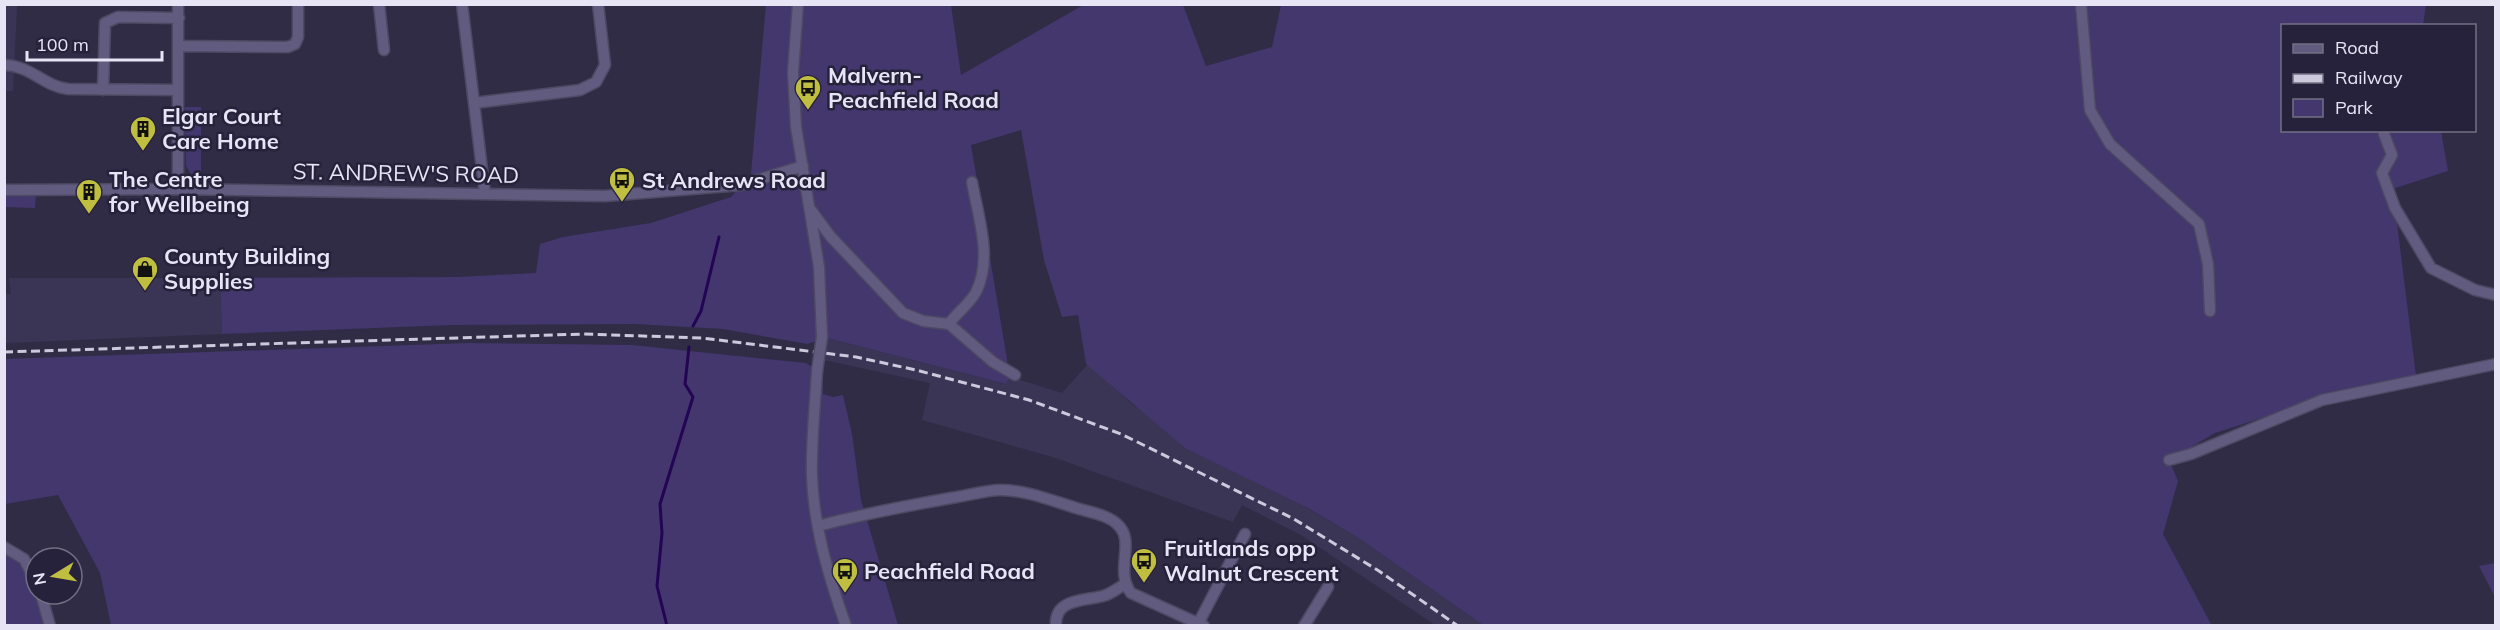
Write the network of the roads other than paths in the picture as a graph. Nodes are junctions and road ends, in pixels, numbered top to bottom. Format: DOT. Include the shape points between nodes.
graph roads {
  1 [pos="178,4"];
  2 [pos="298,4"];
  3 [pos="379,4"];
  4 [pos="462,4"];
  5 [pos="598,4"];
  6 [pos="789,4"];
  7 [pos="798,4"];
  8 [pos="2081,4"];
  9 [pos="179,18"];
  10 [pos="795,41"];
  11 [pos="179,46"];
  12 [pos="384,50"];
  13 [pos="7,65"];
  14 [pos="103,90"];
  15 [pos="178,90"];
  16 [pos="474,103"];
  17 [pos="2385,134"];
  18 [pos="803,166"];
  19 [pos="972,182"];
  20 [pos="178,189"];
  21 [pos="4,190"];
  22 [pos="485,194"];
  23 [pos="811,209"];
  24 [pos="2496,295"];
  25 [pos="2210,311"];
  26 [pos="949,324"];
  27 [pos="2496,364"];
  28 [pos="1015,375"];
  29 [pos="2169,460"];
  30 [pos="818,526"];
  31 [pos="1245,534"];
  32 [pos="4,548"];
  33 [pos="24,560"];
  34 [pos="1125,584"];
  35 [pos="1328,587"];
  36 [pos="44,606"];
  37 [pos="1202,624"];
  38 [pos="50,626"];
  39 [pos="846,626"];
  40 [pos="1056,626"];
  41 [pos="1304,626"];
  1 -- 9 [label="street"];
  2 -- 11 [label="street" via="298,37 288,47"];
  3 -- 12 [label="street"];
  4 -- 16 [label="street"];
  5 -- 16 [label="street" via="605,65 596,82 580,90"];
  6 -- 10 [label="street"];
  7 -- 10 [label="street"];
  8 -- 25 [label="street" via="2090,110 2110,144 2199,224 2208,264"];
  9 -- 11 [label="street"];
  9 -- 14 [label="street" via="118,17 105,23"];
  10 -- 18 [label="street" via="796,127"];
  11 -- 15 [label="street"];
  13 -- 14 [label="street" via="31,70 56,88"];
  14 -- 15 [label="street"];
  15 -- 20 [label="street"];
  16 -- 22 [label="street"];
  17 -- 24 [label="street" via="2392,156 2382,172 2395,208 2431,268 2475,290"];
  18 -- 22 [label="street, ST. ANDREW'S ROAD" via="741,185 696,189 605,196"];
  18 -- 23 [label="street"];
  19 -- 26 [label="street" via="984,257 983,274 975,294"];
  20 -- 21 [label="street, ST. ANDREW'S ROAD"];
  20 -- 22 [label="street, ST. ANDREW'S ROAD"];
  23 -- 26 [label="street" via="831,237 903,313 923,321"];
  23 -- 30 [label="street, bridge" via="819,267 822,337 812,478"];
  26 -- 28 [label="street" via="993,363"];
  27 -- 29 [label="street" via="2322,400"];
  30 -- 34 [label="street" via="868,512 1001,490 1050,500 1118,524 1124,533"];
  30 -- 39 [label="street"];
  31 -- 37 [label="street"];
  32 -- 33 [label="street"];
  34 -- 37 [label="street" via="1131,593"];
  34 -- 40 [label="street" via="1107,595 1062,607"];
  35 -- 41 [label="street"];
  36 -- 38 [label="street"];
}
